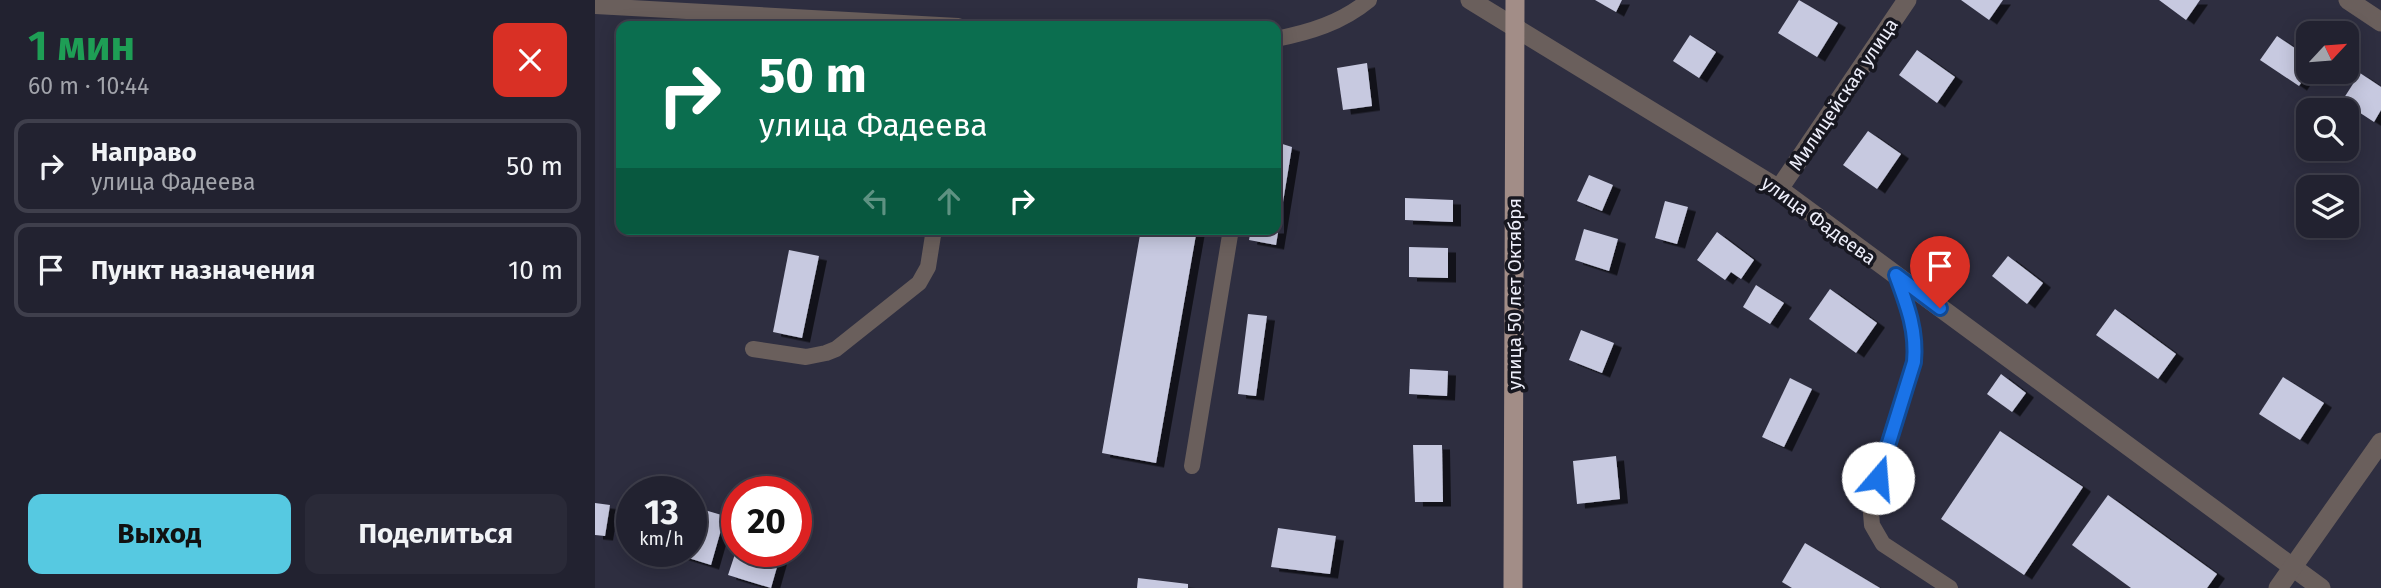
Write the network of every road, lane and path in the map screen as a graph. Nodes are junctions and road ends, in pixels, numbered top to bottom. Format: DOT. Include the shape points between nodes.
graph roads {
  1 [pos="1369,0"];
  2 [pos="1470,0"];
  3 [pos="1515,0"];
  4 [pos="1907,0"];
  5 [pos="2349,0"];
  6 [pos="595,6"];
  7 [pos="867,21"];
  8 [pos="2381,22"];
  9 [pos="1515,28"];
  10 [pos="1281,38"];
  11 [pos="1779,189"];
  12 [pos="933,235"];
  13 [pos="1230,235"];
  14 [pos="1896,275"];
  15 [pos="753,349"];
  16 [pos="2381,442"];
  17 [pos="1192,466"];
  18 [pos="2293,568"];
  19 [pos="1513,588"];
  20 [pos="1950,588"];
  21 [pos="2278,588"];
  22 [pos="2321,588"];
  1 -- 10 [label="lane" via="1351,15"];
  2 -- 9 [label="street, улица Фадеева"];
  3 -- 9 [label="main road, улица 50 лет Октября"];
  4 -- 11 [label="street, Милицейская улица"];
  5 -- 8 [label="street"];
  6 -- 7 [label="lane"];
  9 -- 11 [label="street, улица Фадеева"];
  9 -- 19 [label="main road, улица 50 лет Октября"];
  11 -- 14 [label="street, улица Фадеева"];
  12 -- 15 [label="lane" via="928,267 919,283 835,349 807,357"];
  13 -- 17 [label="lane"];
  14 -- 18 [label="street, улица Фадеева"];
  14 -- 20 [label="lane" via="1913,320 1916,343 1870,501 1872,525 1883,544"];
  16 -- 18 [label="street"];
  18 -- 21 [label="street"];
  18 -- 22 [label="street, улица Фадеева"];
}
